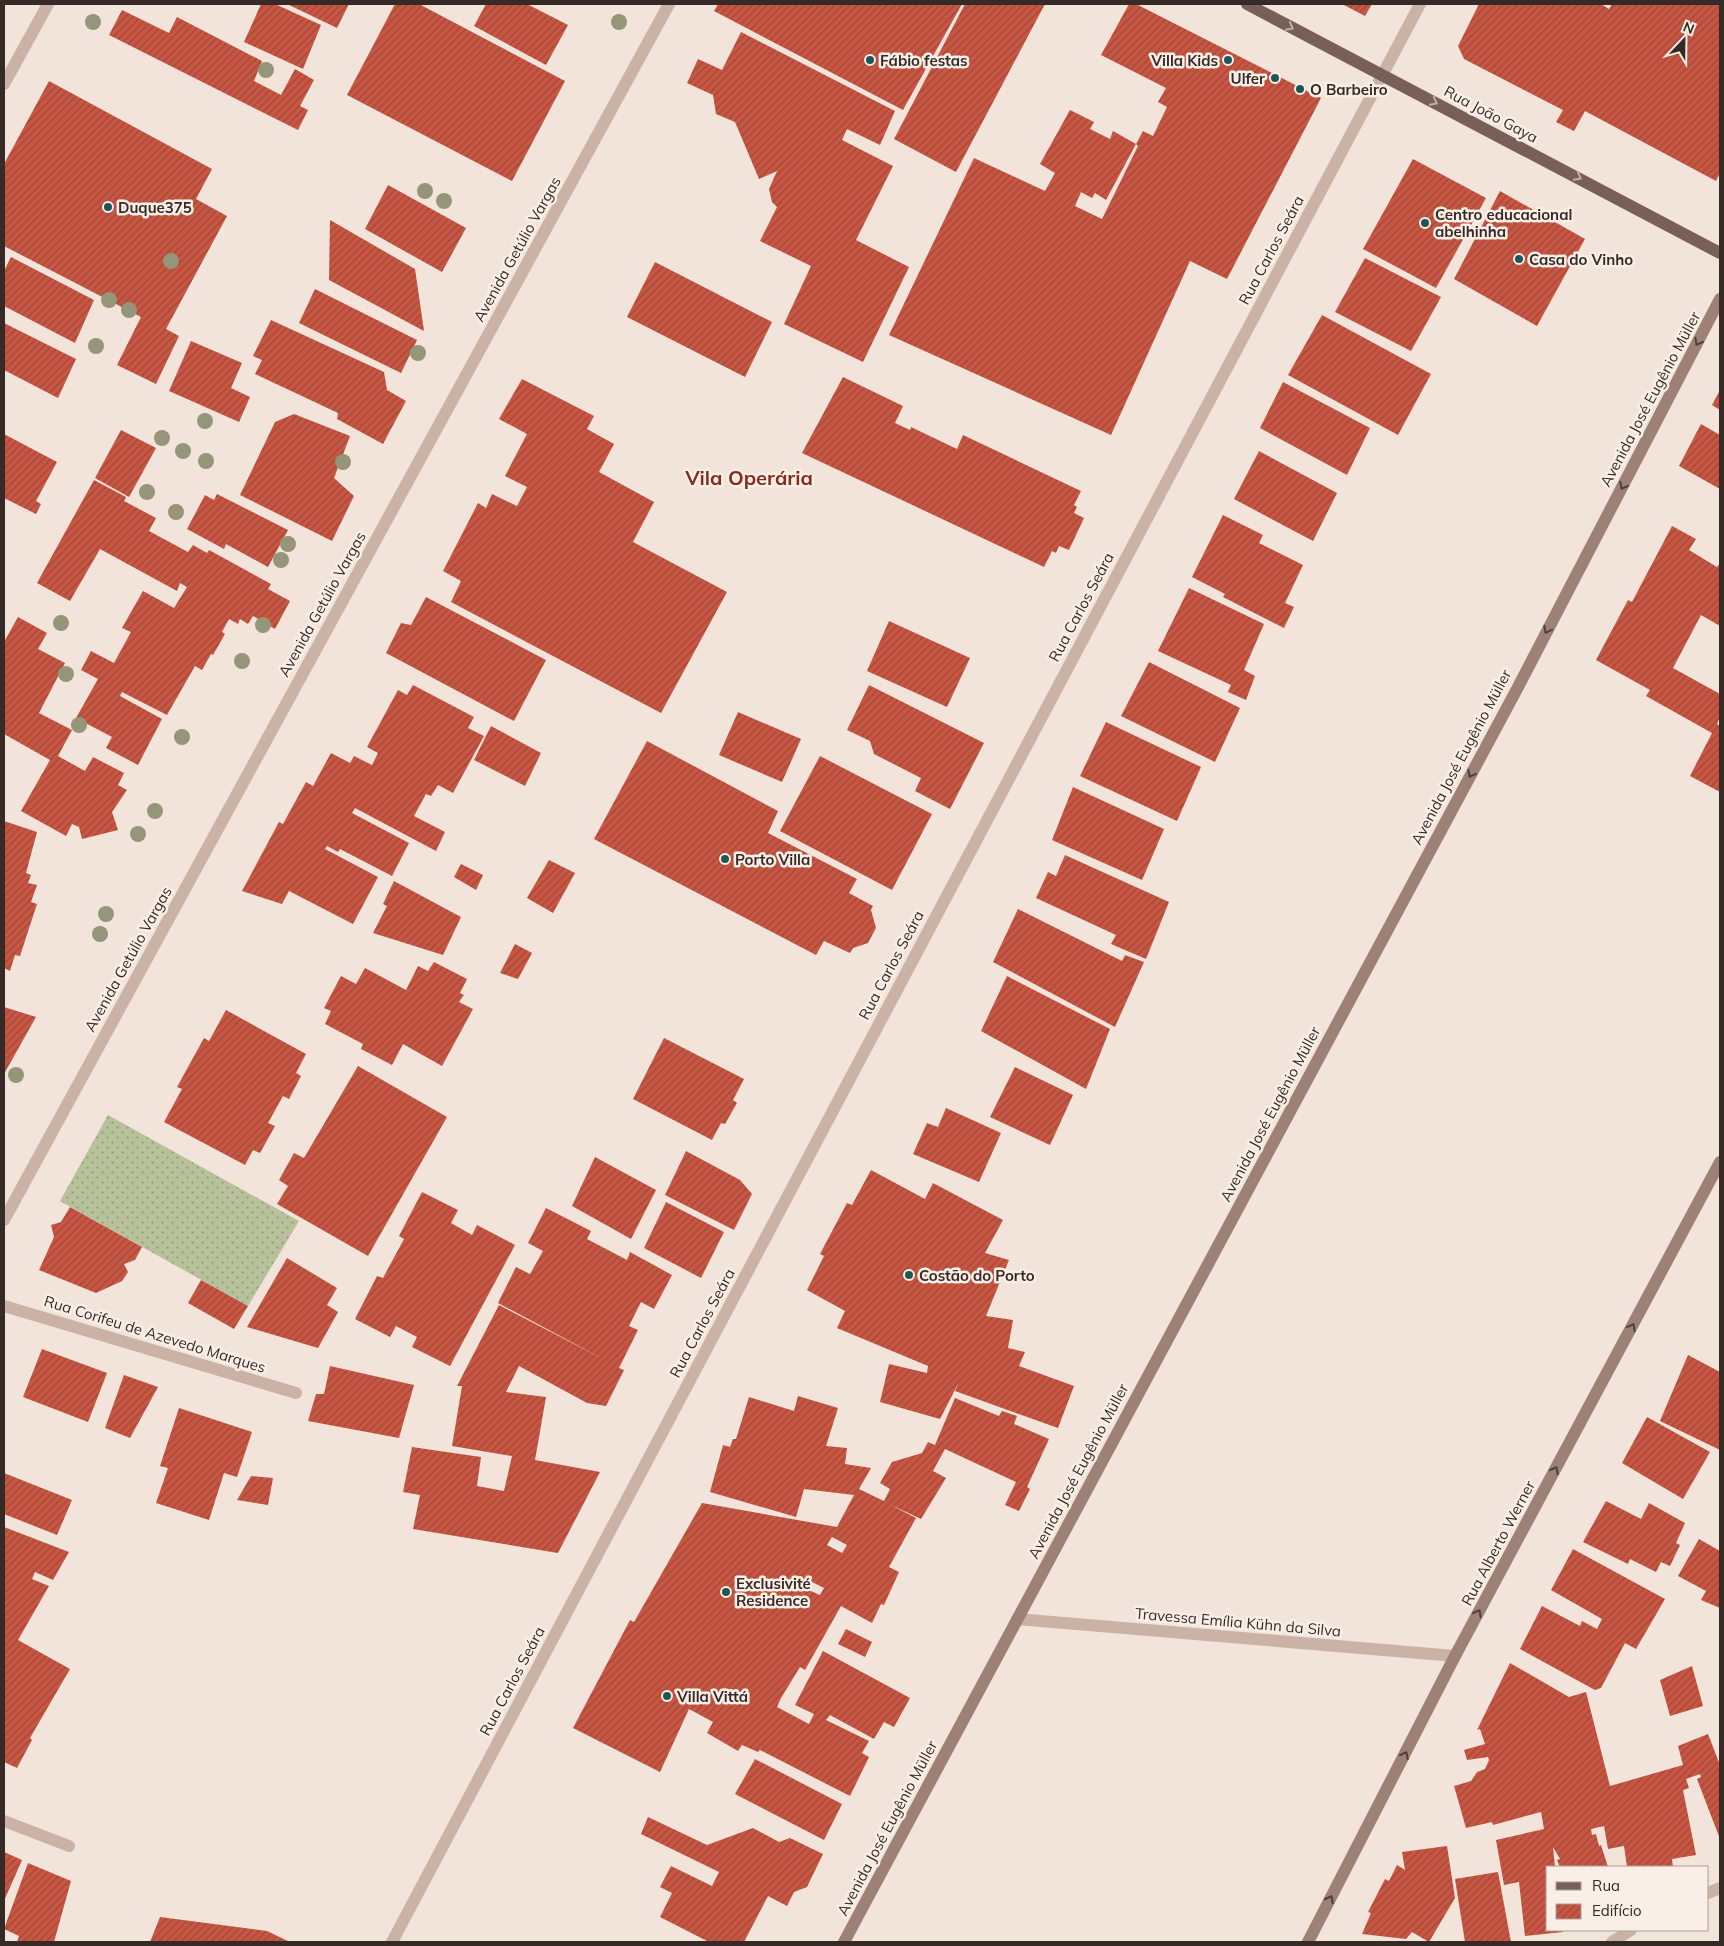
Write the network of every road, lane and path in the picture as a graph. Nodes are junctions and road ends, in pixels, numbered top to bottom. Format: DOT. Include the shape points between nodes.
graph roads {
  1 [pos="48,4"];
  2 [pos="669,4"];
  3 [pos="1247,4"];
  4 [pos="1420,4"];
  5 [pos="1383,75"];
  6 [pos="4,84"];
  7 [pos="1720,252"];
  8 [pos="1720,299"];
  9 [pos="1720,1162"];
  10 [pos="4,1220"];
  11 [pos="4,1306"];
  12 [pos="296,1394"];
  13 [pos="1017,1620"];
  14 [pos="1455,1656"];
  15 [pos="4,1821"];
  16 [pos="69,1846"];
  17 [pos="1629,1931"];
  18 [pos="392,1942"];
  19 [pos="844,1942"];
  20 [pos="1308,1942"];
  21 [pos="1612,1942"];
  1 -- 6 [label="street"];
  2 -- 10 [label="street, Avenida Getúlio Vargas"];
  3 -- 5 [label="main road, Rua João Gaya, one-way"];
  4 -- 5 [label="street, Rua Carlos Seára"];
  5 -- 7 [label="main road, Rua João Gaya, one-way"];
  5 -- 18 [label="street, Rua Carlos Seára"];
  8 -- 13 [label="main road, Avenida José Eugênio Müller, one-way" via="1517,689"];
  14 -- 9 [label="main road, Rua Alberto Werner, one-way"];
  11 -- 12 [label="street, Rua Corifeu de Azevedo Marques"];
  13 -- 14 [label="street, Travessa Emília Kühn da Silva"];
  13 -- 19 [label="main road, Avenida José Eugênio Müller"];
  20 -- 14 [label="main road, Rua Alberto Werner, one-way"];
  15 -- 16 [label="street"];
  17 -- 21 [label="street"];
}
